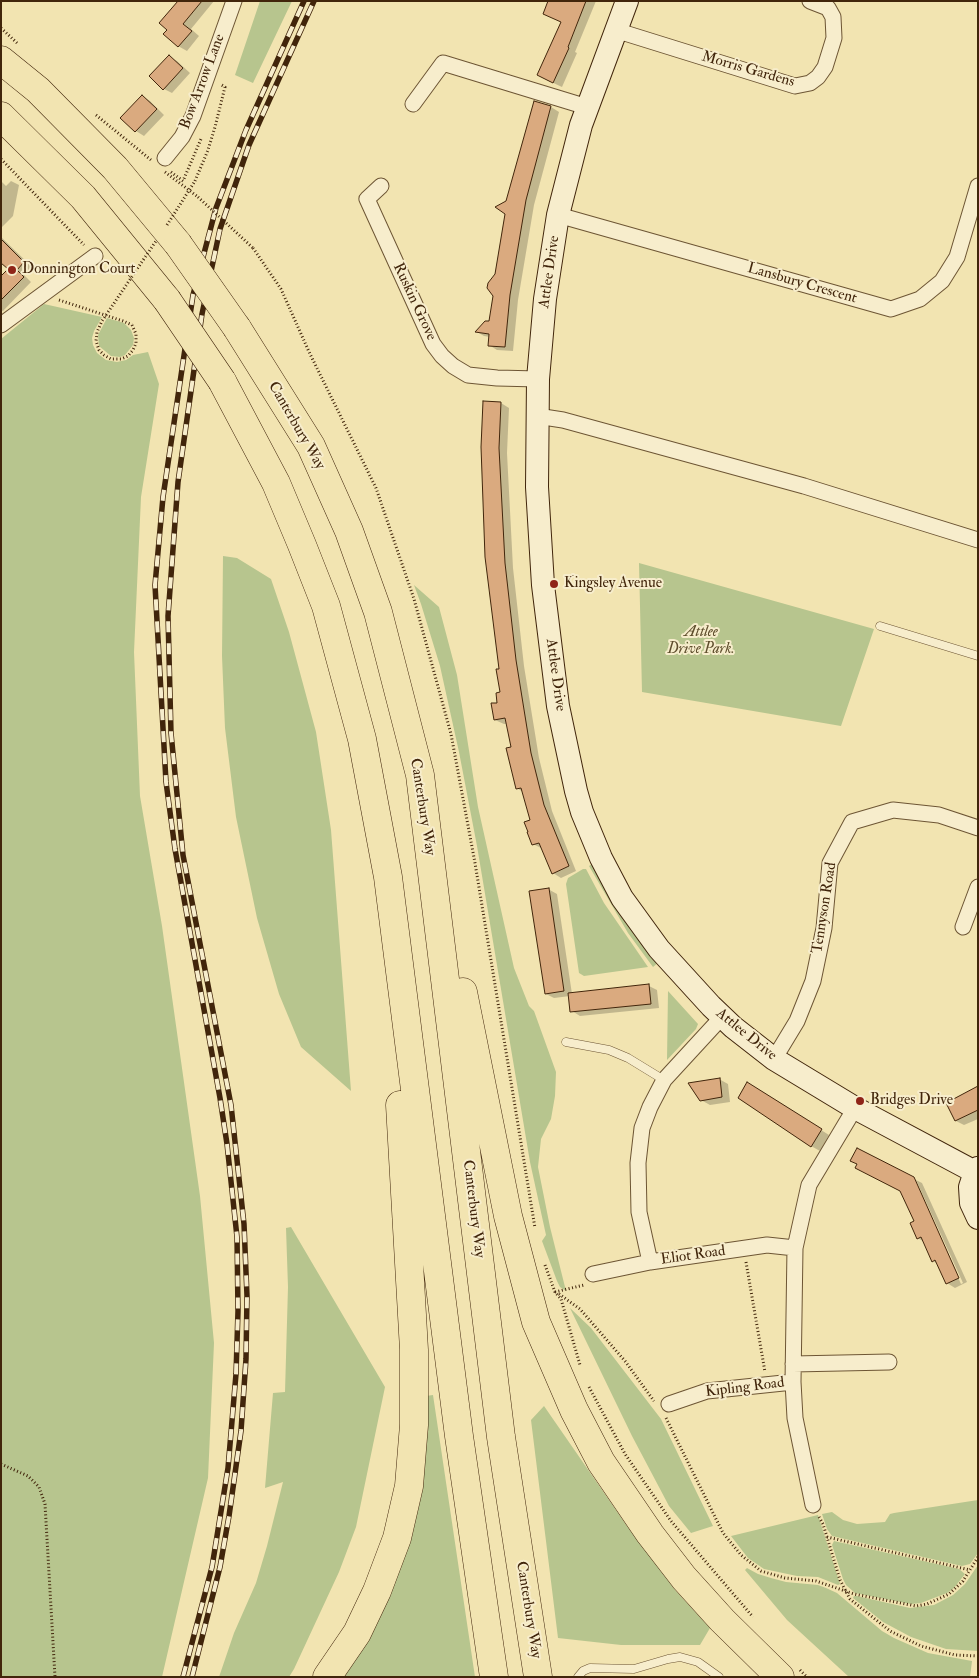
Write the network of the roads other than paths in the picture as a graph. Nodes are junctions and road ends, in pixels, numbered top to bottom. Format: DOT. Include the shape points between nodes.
graph roads {
  1 [pos="234,1"];
  2 [pos="627,1"];
  3 [pos="810,1"];
  4 [pos="615,30"];
  5 [pos="12,54"];
  6 [pos="413,104"];
  7 [pos="587,107"];
  8 [pos="1,116"];
  9 [pos="159,163"];
  10 [pos="381,186"];
  11 [pos="978,186"];
  12 [pos="558,215"];
  13 [pos="95,256"];
  14 [pos="1,325"];
  15 [pos="538,379"];
  16 [pos="537,416"];
  17 [pos="978,540"];
  18 [pos="880,626"];
  19 [pos="978,656"];
  20 [pos="420,775"];
  21 [pos="978,828"];
  22 [pos="388,877"];
  23 [pos="978,887"];
  24 [pos="963,927"];
  25 [pos="722,1017"];
  26 [pos="566,1042"];
  27 [pos="774,1059"];
  28 [pos="664,1080"];
  29 [pos="855,1108"];
  30 [pos="976,1170"];
  31 [pos="978,1218"];
  32 [pos="794,1248"];
  33 [pos="650,1262"];
  34 [pos="593,1274"];
  35 [pos="889,1362"];
  36 [pos="793,1364"];
  37 [pos="793,1382"];
  38 [pos="664,1408"];
  39 [pos="813,1505"];
  40 [pos="787,1671"];
  41 [pos="328,1677"];
  42 [pos="494,1677"];
  43 [pos="538,1677"];
  44 [pos="578,1677"];
  45 [pos="719,1677"];
  1 -- 9 [label="street, Bow Arrow Lane" via="192,116 182,137"];
  2 -- 4 [label="street, Attlee Drive"];
  3 -- 4 [label="street, Morris Gardens" via="828,8 833,17 834,38 825,67 818,77 810,83 795,86"];
  4 -- 7 [label="street, Attlee Drive"];
  5 -- 20 [label="highway, Canterbury Way, bridge" via="38,90 115,168 236,328 311,446 349,531 378,612"];
  6 -- 7 [label="street" via="443,63"];
  7 -- 12 [label="street, Attlee Drive"];
  8 -- 22 [label="highway, bridge" via="83,197 167,300 222,381 276,484 326,606 362,739"];
  10 -- 15 [label="street, Ruskin Grove" via="367,199 433,344 442,356 468,375"];
  11 -- 12 [label="street, Lansbury Crescent" via="957,257 942,281 920,299 891,309"];
  12 -- 15 [label="street, Attlee Drive" via="545,299"];
  13 -- 14 [label="street"];
  15 -- 16 [label="street, Attlee Drive"];
  16 -- 17 [label="street" via="563,420 804,486"];
  16 -- 25 [label="street, Attlee Drive" via="537,488 543,585 558,706 580,808 607,871 626,904 670,963"];
  18 -- 19 [label="lane"];
  20 -- 40 [label="highway" via="508,1216 536,1322 590,1443 629,1504 706,1603 734,1633"];
  20 -- 43 [label="highway, Canterbury Way" via="501,1437"];
  21 -- 27 [label="street, Tennyson Road" via="939,815 893,810 852,822 830,863 824,928 813,982 797,1021"];
  22 -- 41 [label="highway" via="414,1350 414,1425 409,1486 397,1538 357,1633"];
  22 -- 42 [label="highway" via="459,1436"];
  23 -- 24 [label="street"];
  25 -- 27 [label="street, Attlee Drive"];
  25 -- 28 [label="street"];
  26 -- 28 [label="lane" via="609,1050"];
  27 -- 29 [label="street, Attlee Drive"];
  28 -- 33 [label="street" via="642,1128 638,1163 638,1212"];
  29 -- 30 [label="street, Attlee Drive"];
  29 -- 32 [label="street" via="809,1185"];
  30 -- 31 [label="street" via="970,1187 971,1203"];
  32 -- 33 [label="street, Eliot Road" via="767,1245"];
  32 -- 36 [label="street"];
  33 -- 34 [label="street, Eliot Road"];
  35 -- 36 [label="street"];
  36 -- 37 [label="street"];
  37 -- 38 [label="street, Kipling Road" via="707,1391"];
  37 -- 39 [label="street" via="795,1418"];
  44 -- 45 [label="lane" via="590,1668 629,1670 680,1657 698,1662"];
}
